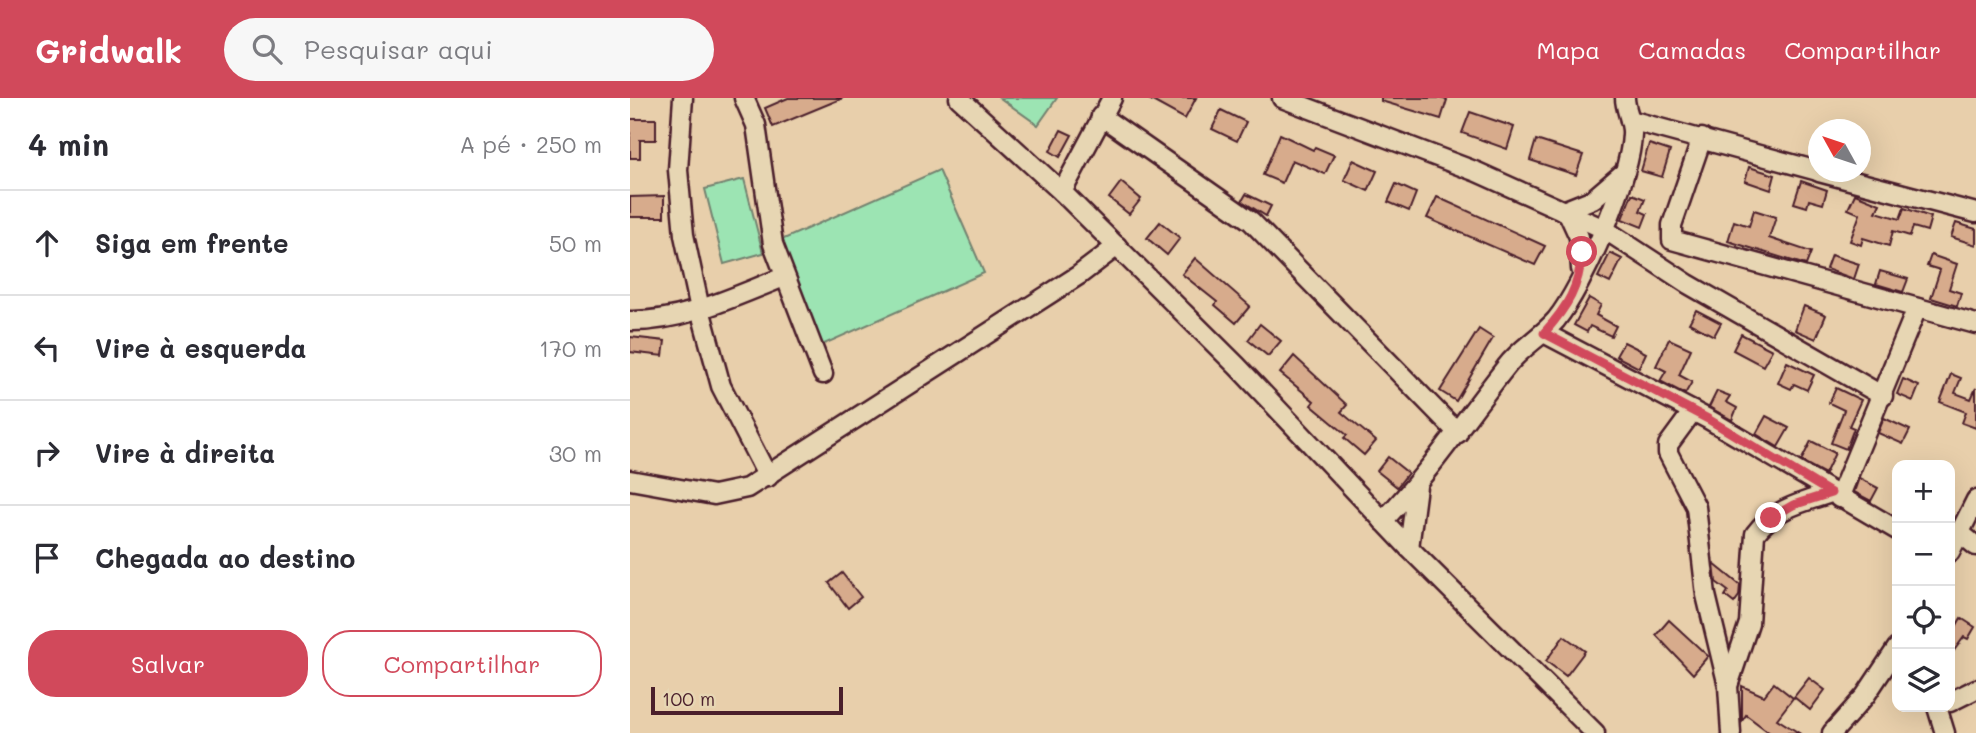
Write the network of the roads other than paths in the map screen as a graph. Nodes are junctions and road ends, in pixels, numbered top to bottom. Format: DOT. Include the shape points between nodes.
graph roads {
  1 [pos="683,98"];
  2 [pos="744,98"];
  3 [pos="959,98"];
  4 [pos="1112,98"];
  5 [pos="1282,98"];
  6 [pos="1625,98"];
  7 [pos="1101,116"];
  8 [pos="1630,120"];
  9 [pos="1702,138"];
  10 [pos="1808,168"];
  11 [pos="1624,173"];
  12 [pos="1860,182"];
  13 [pos="1062,192"];
  14 [pos="1566,212"];
  15 [pos="1976,213"];
  16 [pos="1604,229"];
  17 [pos="1117,246"];
  18 [pos="784,277"];
  19 [pos="1580,280"];
  20 [pos="1917,308"];
  21 [pos="700,309"];
  22 [pos="630,321"];
  23 [pos="1976,324"];
  24 [pos="1544,333"];
  25 [pos="823,374"];
  26 [pos="1883,396"];
  27 [pos="1693,411"];
  28 [pos="1458,433"];
  29 [pos="768,477"];
  30 [pos="630,480"];
  31 [pos="1417,486"];
  32 [pos="1835,495"];
  33 [pos="1976,500"];
  34 [pos="1383,521"];
  35 [pos="1892,529"];
  36 [pos="1960,533"];
  37 [pos="1955,542"];
  38 [pos="1976,546"];
  39 [pos="1409,548"];
  40 [pos="1892,660"];
  41 [pos="1728,686"];
  42 [pos="1976,689"];
  43 [pos="1955,700"];
  44 [pos="1939,712"];
  45 [pos="1595,733"];
  46 [pos="1731,733"];
  47 [pos="1832,733"];
  48 [pos="1945,733"];
  1 -- 21 [label="street" via="678,170 684,235"];
  2 -- 18 [label="street" via="756,125 773,244"];
  3 -- 13 [label="street"];
  4 -- 7 [label="street"];
  5 -- 14 [label="street" via="1477,172"];
  6 -- 8 [label="street"];
  7 -- 13 [label="street"];
  7 -- 28 [label="street" via="1245,217"];
  8 -- 9 [label="street"];
  8 -- 11 [label="street"];
  9 -- 10 [label="street"];
  9 -- 20 [label="street" via="1672,225 1672,240"];
  11 -- 14 [label="street" via="1593,199"];
  11 -- 16 [label="street"];
  12 -- 15 [label="street"];
  13 -- 17 [label="street"];
  14 -- 16 [label="street"];
  14 -- 19 [label="street" via="1579,237"];
  16 -- 19 [label="street"];
  16 -- 26 [label="street" via="1688,284"];
  17 -- 29 [label="street"];
  17 -- 34 [label="street"];
  18 -- 21 [label="street"];
  18 -- 25 [label="street"];
  19 -- 24 [label="street"];
  20 -- 23 [label="street"];
  20 -- 26 [label="street"];
  21 -- 22 [label="street"];
  21 -- 29 [label="street" via="721,386"];
  24 -- 27 [label="street"];
  24 -- 28 [label="street" via="1517,352"];
  26 -- 32 [label="street"];
  27 -- 32 [label="street"];
  27 -- 41 [label="street" via="1668,445 1668,453 1696,507 1706,595"];
  28 -- 31 [label="street"];
  29 -- 30 [label="street" via="747,488 715,495"];
  31 -- 34 [label="street"];
  31 -- 39 [label="street"];
  32 -- 35 [label="street"];
  32 -- 41 [label="street" via="1793,505 1755,534 1749,622"];
  33 -- 36 [label="street"];
  34 -- 39 [label="street"];
  36 -- 37 [label="street"];
  36 -- 38 [label="street"];
  39 -- 45 [label="street"];
  40 -- 47 [label="street"];
  41 -- 46 [label="street"];
  42 -- 43 [label="street"];
  44 -- 48 [label="street"];
}
